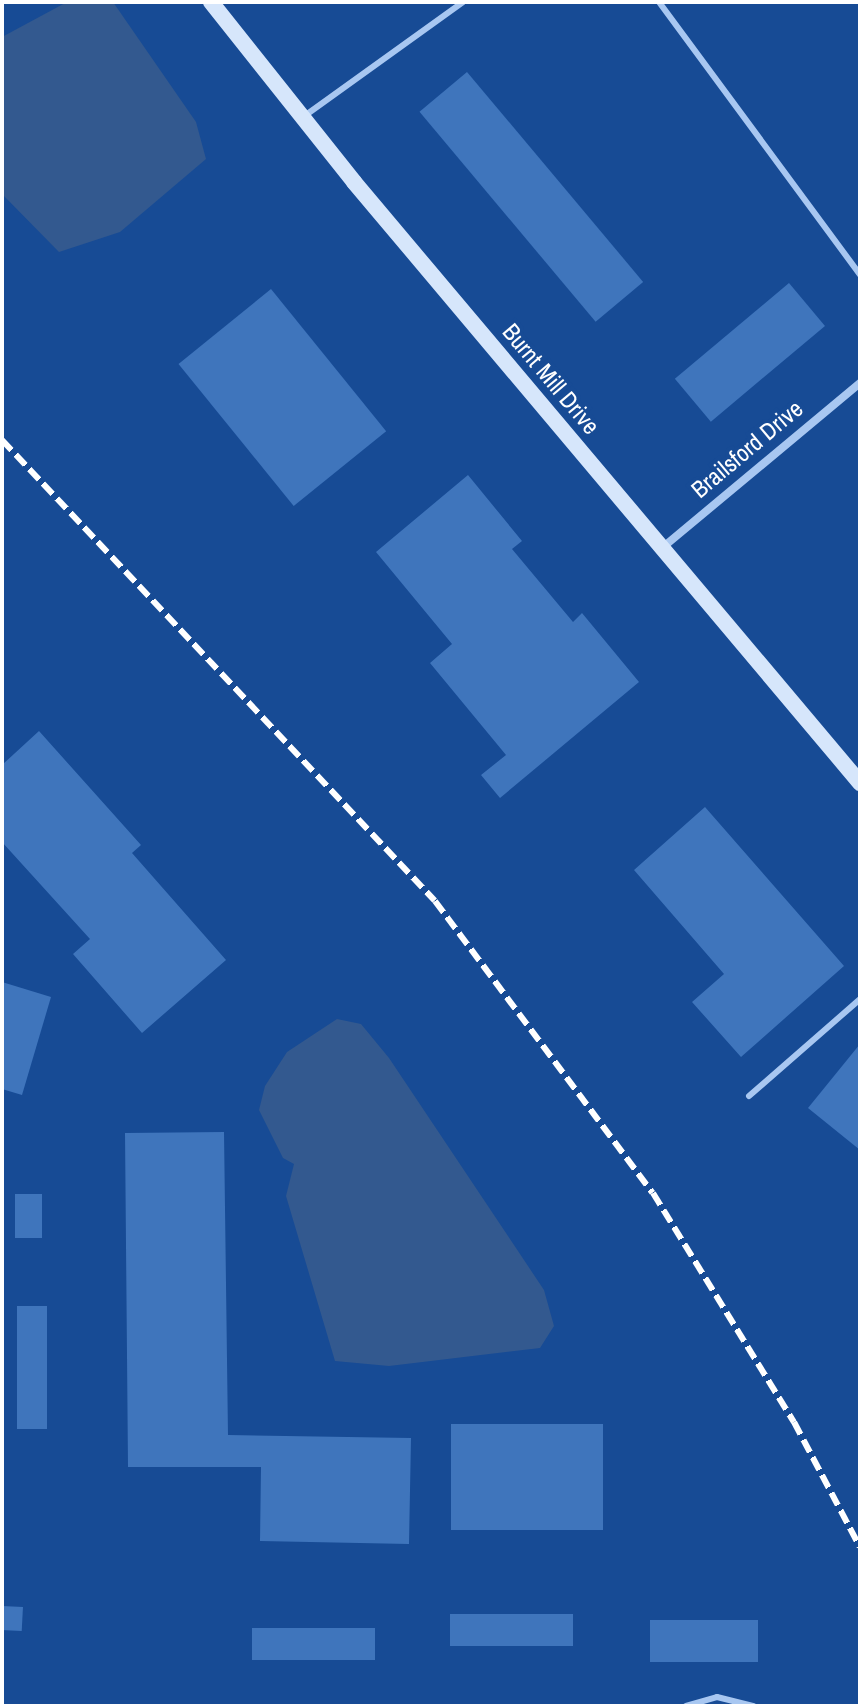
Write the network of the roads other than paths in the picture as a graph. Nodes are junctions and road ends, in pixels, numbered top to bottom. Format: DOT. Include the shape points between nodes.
graph roads {
  1 [pos="211,2"];
  2 [pos="659,2"];
  3 [pos="460,3"];
  4 [pos="302,118"];
  5 [pos="860,275"];
  6 [pos="860,383"];
  7 [pos="661,549"];
  8 [pos="860,783"];
  9 [pos="860,999"];
  10 [pos="749,1096"];
  11 [pos="686,1706"];
  12 [pos="754,1706"];
  1 -- 4 [label="street, Burnt Mill Drive"];
  2 -- 5 [label="lane"];
  3 -- 4 [label="lane"];
  4 -- 7 [label="street, Burnt Mill Drive"];
  6 -- 7 [label="street, Brailsford Drive"];
  7 -- 8 [label="street, Burnt Mill Drive"];
  9 -- 10 [label="lane"];
  11 -- 12 [label="lane" via="717,1697"];
}
